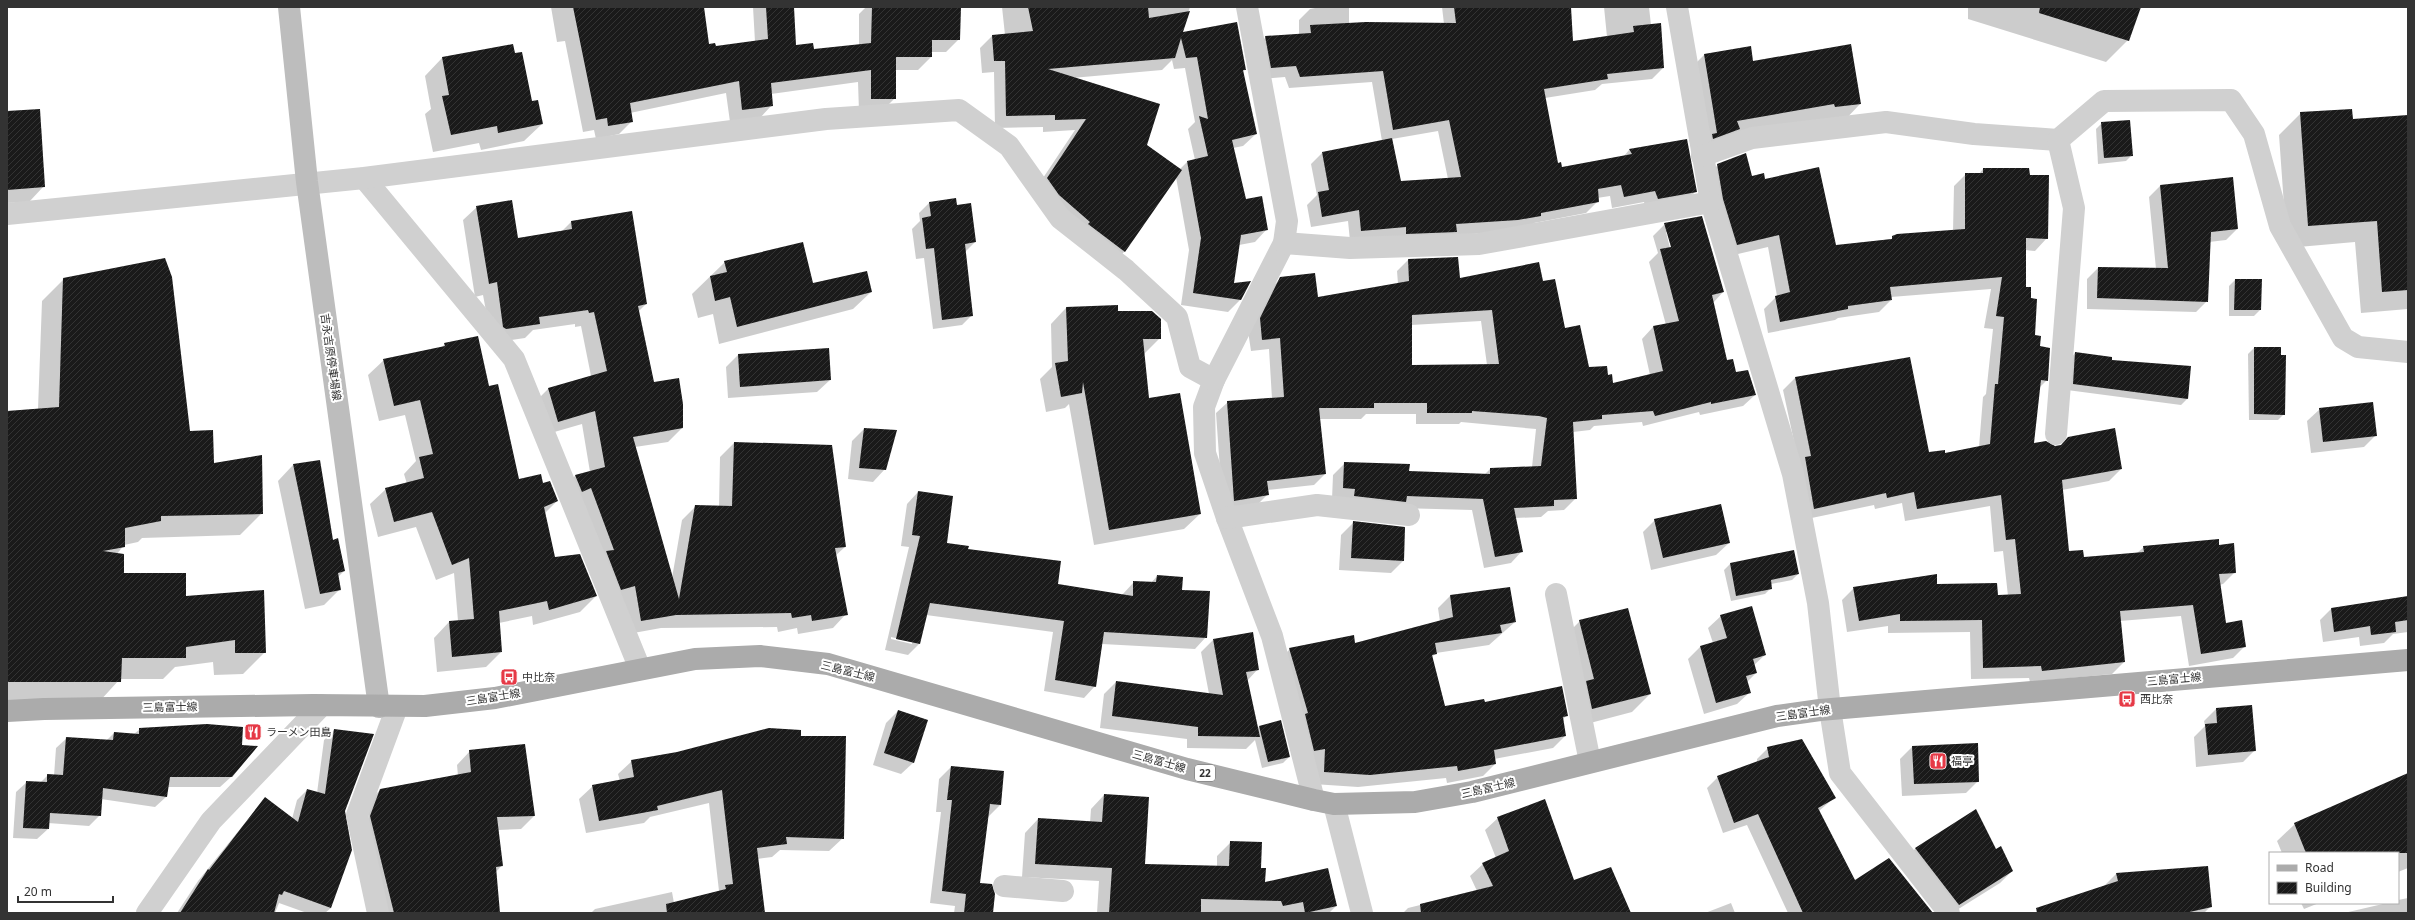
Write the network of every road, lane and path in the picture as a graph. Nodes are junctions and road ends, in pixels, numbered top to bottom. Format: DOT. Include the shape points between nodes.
graph roads {
  1 [pos="289,7"];
  2 [pos="1247,7"];
  3 [pos="1677,7"];
  4 [pos="2058,140"];
  5 [pos="1702,156"];
  6 [pos="364,178"];
  7 [pos="307,182"];
  8 [pos="1711,202"];
  9 [pos="7,214"];
  10 [pos="1284,243"];
  11 [pos="2408,352"];
  12 [pos="1214,380"];
  13 [pos="2056,434"];
  14 [pos="1409,515"];
  15 [pos="1227,518"];
  16 [pos="1556,594"];
  17 [pos="2408,660"];
  18 [pos="640,669"];
  19 [pos="322,705"];
  20 [pos="388,707"];
  21 [pos="1830,709"];
  22 [pos="7,712"];
  23 [pos="1590,762"];
  24 [pos="1324,802"];
  25 [pos="1004,886"];
  26 [pos="1063,891"];
  27 [pos="1360,912"];
  28 [pos="148,913"];
  29 [pos="378,913"];
  30 [pos="1949,913"];
  1 -- 7 [label="main road, 吉永吉原停車場線"];
  2 -- 10 [label="street" via="1287,221"];
  3 -- 5 [label="street"];
  4 -- 5 [label="street" via="1974,134 1886,122 1752,138"];
  4 -- 11 [label="street" via="2104,101 2231,100 2254,134 2280,226 2343,338 2358,347"];
  4 -- 13 [label="street" via="2074,208"];
  5 -- 8 [label="street"];
  6 -- 7 [label="street"];
  6 -- 12 [label="street" via="826,119 959,110 1009,146 1060,218 1126,270 1177,317 1190,367"];
  6 -- 18 [label="street" via="514,359"];
  7 -- 9 [label="street"];
  7 -- 20 [label="main road, 吉永吉原停車場線"];
  8 -- 10 [label="street" via="1479,244 1350,248"];
  8 -- 21 [label="street" via="1793,474 1818,603"];
  10 -- 12 [label="street"];
  12 -- 15 [label="street" via="1204,407 1205,453"];
  14 -- 15 [label="street" via="1317,505"];
  15 -- 24 [label="street" via="1272,636"];
  16 -- 23 [label="street"];
  17 -- 21 [label="main road, 三島富士線 / 22"];
  18 -- 20 [label="main road, 三島富士線 / 22" via="495,698 425,706"];
  18 -- 24 [label="main road, 三島富士線 / 22" via="695,659 760,656 828,664 1187,769"];
  19 -- 20 [label="main road, 三島富士線 / 22"];
  19 -- 22 [label="main road, 三島富士線 / 22" via="44,709"];
  19 -- 28 [label="street" via="211,820"];
  20 -- 29 [label="street" via="357,815"];
  21 -- 23 [label="main road, 三島富士線 / 22" via="1777,716"];
  21 -- 30 [label="street" via="1840,773"];
  23 -- 24 [label="main road, 三島富士線 / 22" via="1472,792 1415,802"];
  24 -- 27 [label="street"];
  25 -- 26 [label="street"];
}
